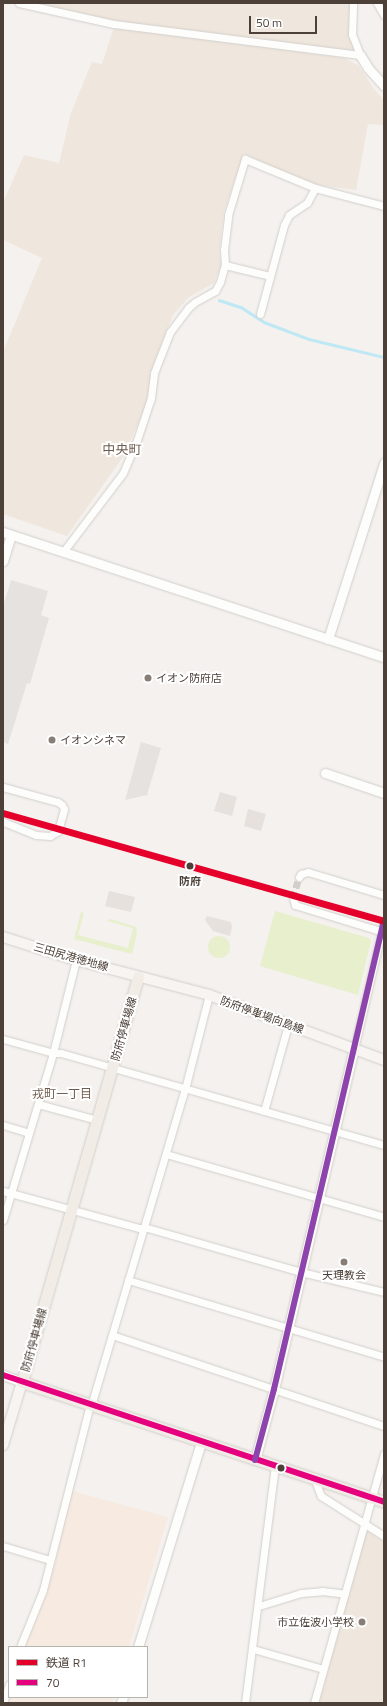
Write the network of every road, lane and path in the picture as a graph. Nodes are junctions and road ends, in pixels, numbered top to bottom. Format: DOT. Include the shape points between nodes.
graph roads {
  1 [pos="19,3"];
  2 [pos="353,3"];
  3 [pos="377,3"];
  4 [pos="384,15"];
  5 [pos="360,55"];
  6 [pos="384,86"];
  7 [pos="315,188"];
  8 [pos="384,206"];
  9 [pos="225,265"];
  10 [pos="270,276"];
  11 [pos="260,314"];
  12 [pos="384,463"];
  13 [pos="7,534"];
  14 [pos="63,552"];
  15 [pos="3,561"];
  16 [pos="328,639"];
  17 [pos="384,657"];
  18 [pos="325,773"];
  19 [pos="3,787"];
  20 [pos="384,792"];
  21 [pos="3,822"];
  22 [pos="299,877"];
  23 [pos="384,895"];
  24 [pos="293,898"];
  25 [pos="384,921"];
  26 [pos="382,931"];
  27 [pos="3,937"];
  28 [pos="76,960"];
  29 [pos="138,977"];
  30 [pos="209,995"];
  31 [pos="288,1025"];
  32 [pos="3,1039"];
  33 [pos="354,1049"];
  34 [pos="53,1053"];
  35 [pos="384,1060"];
  36 [pos="113,1068"];
  37 [pos="185,1089"];
  38 [pos="38,1104"];
  39 [pos="264,1112"];
  40 [pos="97,1120"];
  41 [pos="3,1125"];
  42 [pos="334,1131"];
  43 [pos="30,1133"];
  44 [pos="384,1145"];
  45 [pos="166,1154"];
  46 [pos="3,1191"];
  47 [pos="11,1194"];
  48 [pos="318,1198"];
  49 [pos="71,1210"];
  50 [pos="384,1217"];
  51 [pos="3,1220"];
  52 [pos="144,1228"];
  53 [pos="301,1272"];
  54 [pos="128,1280"];
  55 [pos="384,1292"];
  56 [pos="288,1328"];
  57 [pos="112,1334"];
  58 [pos="384,1357"];
  59 [pos="3,1375"];
  60 [pos="22,1382"];
  61 [pos="274,1389"];
  62 [pos="92,1401"];
  63 [pos="384,1426"];
  64 [pos="201,1442"];
  65 [pos="3,1445"];
  66 [pos="384,1454"];
  67 [pos="255,1460"];
  68 [pos="275,1466"];
  69 [pos="314,1478"];
  70 [pos="371,1498"];
  71 [pos="384,1502"];
  72 [pos="364,1523"];
  73 [pos="384,1536"];
  74 [pos="3,1546"];
  75 [pos="50,1560"];
  76 [pos="345,1594"];
  77 [pos="259,1606"];
  78 [pos="20,1646"];
  79 [pos="138,1646"];
  80 [pos="253,1649"];
  81 [pos="323,1669"];
  82 [pos="8,1687"];
  83 [pos="3,1703"];
  84 [pos="246,1703"];
  85 [pos="314,1703"];
  1 -- 5 [label="street" via="114,24"];
  2 -- 5 [label="street" via="352,34"];
  3 -- 4 [label="street"];
  5 -- 6 [label="street"];
  7 -- 8 [label="street"];
  7 -- 9 [label="street" via="245,159 228,215"];
  7 -- 10 [label="street" via="307,203 290,215 284,225"];
  9 -- 10 [label="street"];
  9 -- 14 [label="street" via="216,291 188,308 170,332 154,373 149,406 123,473"];
  10 -- 11 [label="street"];
  12 -- 16 [label="street"];
  13 -- 14 [label="street"];
  13 -- 15 [label="street"];
  14 -- 16 [label="street"];
  16 -- 17 [label="street"];
  18 -- 20 [label="street"];
  19 -- 21 [label="street" via="58,802 64,809 58,830 50,836 36,835"];
  22 -- 23 [label="street" via="308,872"];
  24 -- 26 [label="street" via="295,905"];
  25 -- 26 [label="street"];
  26 -- 33 [label="street"];
  27 -- 28 [label="main road, 三田尻港徳地線"];
  28 -- 29 [label="main road, 三田尻港徳地線"];
  28 -- 34 [label="street"];
  29 -- 30 [label="main road, 防府停車場向島線"];
  29 -- 36 [label="main road, 防府停車場線"];
  30 -- 31 [label="main road, 防府停車場向島線"];
  30 -- 37 [label="street"];
  31 -- 33 [label="main road, 防府停車場向島線"];
  31 -- 39 [label="street"];
  32 -- 34 [label="street"];
  33 -- 35 [label="main road, 防府停車場向島線"];
  33 -- 42 [label="street"];
  34 -- 36 [label="street"];
  34 -- 38 [label="street"];
  36 -- 37 [label="street"];
  36 -- 40 [label="main road, 防府停車場線"];
  37 -- 39 [label="street"];
  37 -- 45 [label="street"];
  38 -- 40 [label="street"];
  38 -- 43 [label="street"];
  39 -- 42 [label="street"];
  40 -- 49 [label="main road, 防府停車場線"];
  41 -- 43 [label="street"];
  42 -- 44 [label="street"];
  42 -- 48 [label="street"];
  43 -- 47 [label="street"];
  45 -- 48 [label="street"];
  45 -- 52 [label="street"];
  46 -- 47 [label="street"];
  47 -- 49 [label="street"];
  47 -- 51 [label="street"];
  48 -- 50 [label="street"];
  48 -- 53 [label="street"];
  49 -- 52 [label="street"];
  49 -- 60 [label="main road, 防府停車場線"];
  52 -- 53 [label="street"];
  52 -- 54 [label="street"];
  53 -- 55 [label="street"];
  53 -- 56 [label="street"];
  54 -- 56 [label="street"];
  54 -- 57 [label="street"];
  56 -- 58 [label="street"];
  56 -- 61 [label="street"];
  57 -- 61 [label="street"];
  57 -- 62 [label="street"];
  59 -- 60 [label="street"];
  60 -- 62 [label="main road, 防府停車場線"];
  60 -- 65 [label="main road"];
  61 -- 63 [label="street"];
  61 -- 67 [label="street"];
  62 -- 64 [label="main road, 防府停車場線"];
  62 -- 75 [label="street"];
  64 -- 67 [label="main road, 防府停車場線"];
  64 -- 79 [label="street"];
  66 -- 70 [label="street"];
  67 -- 68 [label="main road, 防府停車場線"];
  68 -- 69 [label="main road, 防府停車場線"];
  68 -- 77 [label="street"];
  69 -- 70 [label="main road, 防府停車場線"];
  69 -- 72 [label="street" via="321,1496"];
  70 -- 71 [label="main road, 防府停車場線"];
  70 -- 72 [label="street"];
  72 -- 73 [label="street"];
  72 -- 76 [label="street"];
  74 -- 75 [label="street"];
  75 -- 78 [label="street" via="43,1590"];
  76 -- 77 [label="street" via="322,1591 301,1593"];
  76 -- 81 [label="street"];
  77 -- 80 [label="street"];
  80 -- 81 [label="street"];
  80 -- 84 [label="street"];
  81 -- 85 [label="street"];
  82 -- 83 [label="street"];
}
